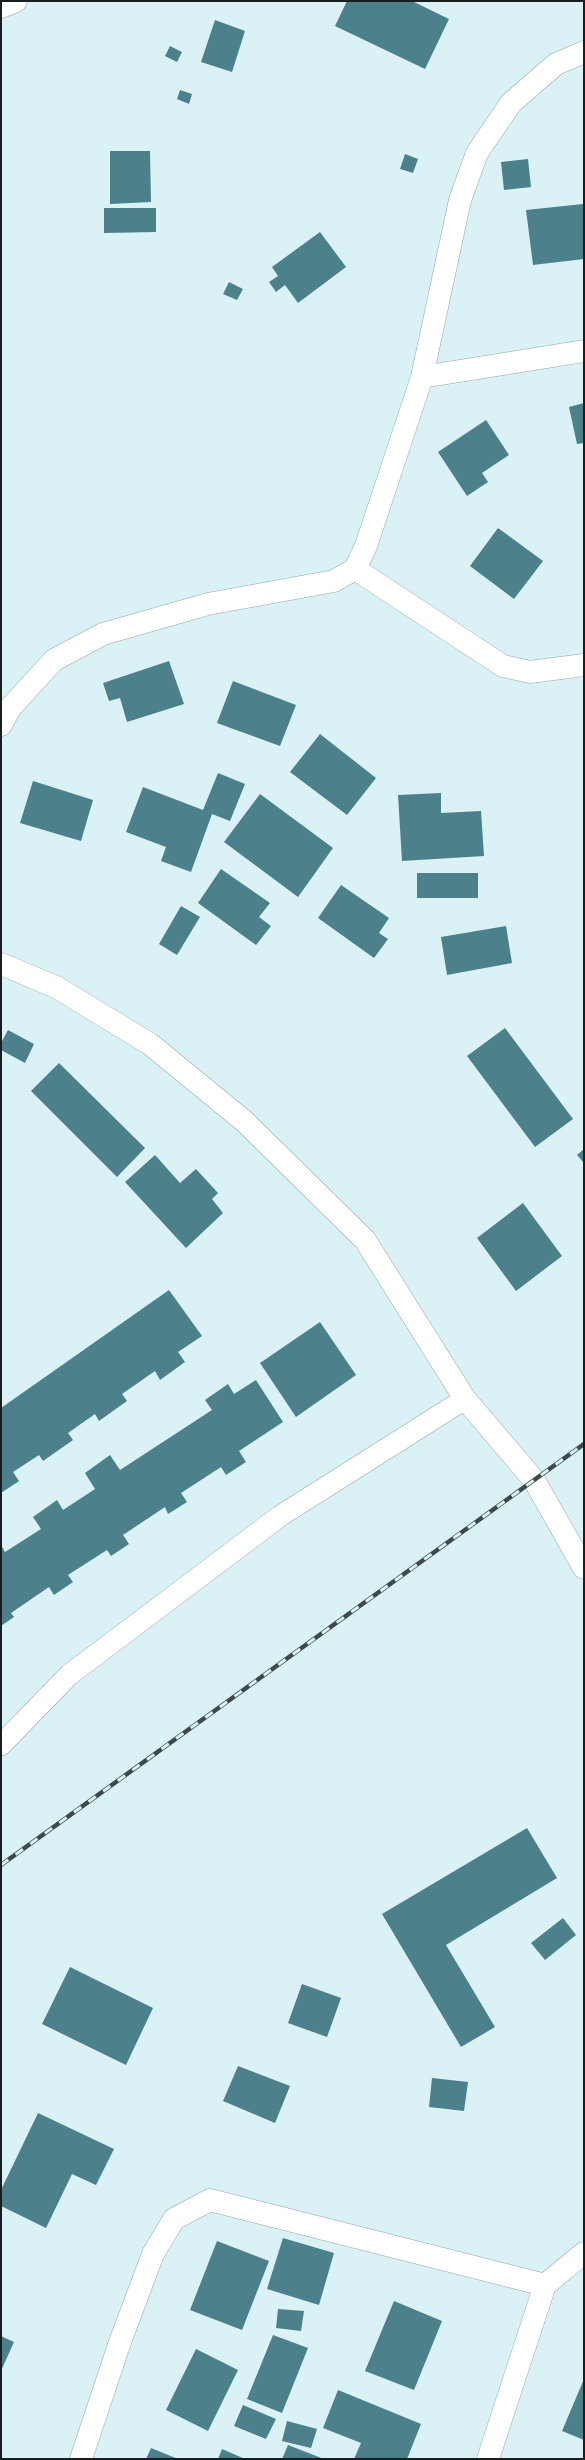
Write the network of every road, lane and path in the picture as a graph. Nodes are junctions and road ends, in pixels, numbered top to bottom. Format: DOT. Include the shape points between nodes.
graph roads {
  1 [pos="16,1"];
  2 [pos="1,7"];
  3 [pos="584,52"];
  4 [pos="584,351"];
  5 [pos="422,377"];
  6 [pos="355,569"];
  7 [pos="584,665"];
  8 [pos="4,712"];
  9 [pos="1,964"];
  10 [pos="465,1399"];
  11 [pos="584,1568"];
  12 [pos="1,1745"];
  13 [pos="584,2253"];
  14 [pos="545,2285"];
  15 [pos="81,2459"];
  16 [pos="488,2459"];
  1 -- 2 [label="street"];
  3 -- 5 [label="street" via="556,64 511,103 477,153 460,200"];
  4 -- 5 [label="street"];
  5 -- 6 [label="street" via="366,546"];
  6 -- 7 [label="street" via="503,666 530,672"];
  6 -- 8 [label="street" via="334,581 208,604 103,634 54,660"];
  9 -- 10 [label="street" via="56,987 150,1044 244,1121 365,1240"];
  10 -- 11 [label="street" via="534,1480"];
  10 -- 12 [label="lane" via="280,1516 69,1675"];
  13 -- 14 [label="street"];
  14 -- 15 [label="street" via="210,2200 174,2219 153,2254"];
  14 -- 16 [label="street"];
}
